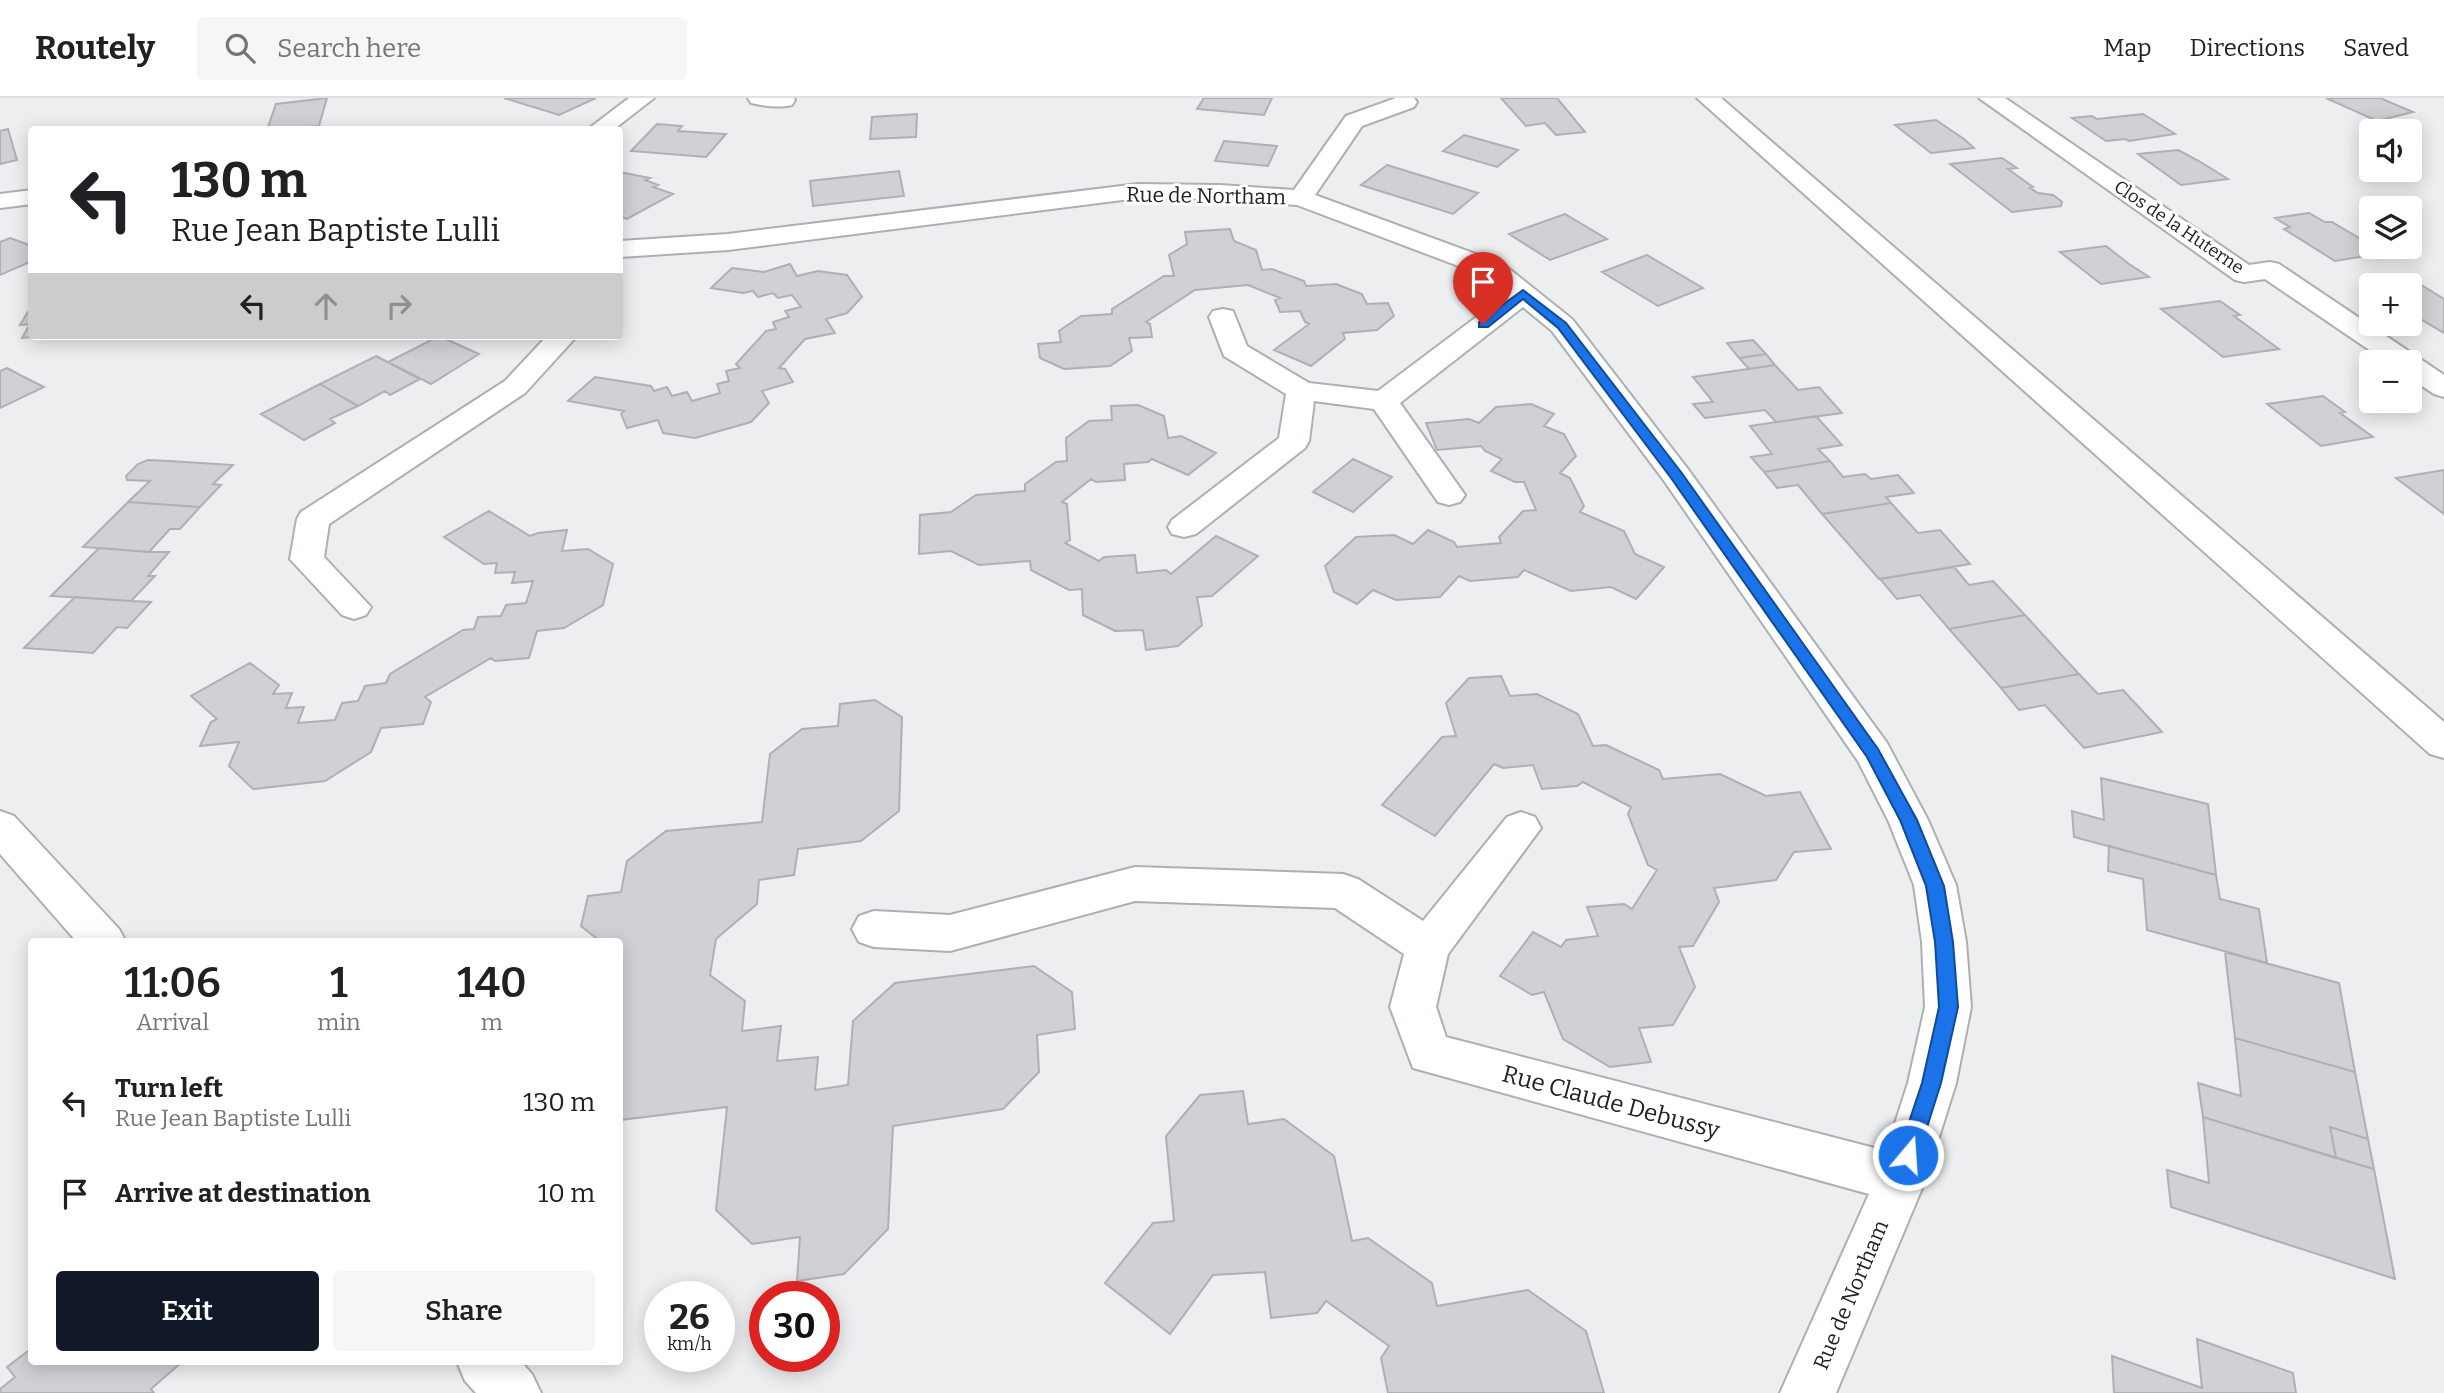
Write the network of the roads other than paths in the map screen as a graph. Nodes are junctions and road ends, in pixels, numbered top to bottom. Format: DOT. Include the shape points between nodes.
graph roads {
  1 [pos="643,98"];
  2 [pos="759,98"];
  3 [pos="1708,98"];
  4 [pos="1990,98"];
  5 [pos="784,100"];
  6 [pos="1405,102"];
  7 [pos="604,126"];
  8 [pos="28,198"];
  9 [pos="1301,198"];
  10 [pos="0,201"];
  11 [pos="623,249"];
  12 [pos="1523,293"];
  13 [pos="1223,317"];
  14 [pos="559,340"];
  15 [pos="2387,350"];
  16 [pos="2422,373"];
  17 [pos="2444,388"];
  18 [pos="1301,391"];
  19 [pos="1384,401"];
  20 [pos="1450,495"];
  21 [pos="1184,527"];
  22 [pos="354,607"];
  23 [pos="2444,744"];
  24 [pos="0,827"];
  25 [pos="1521,828"];
  26 [pos="874,929"];
  27 [pos="100,938"];
  28 [pos="1428,947"];
  29 [pos="1900,1179"];
  30 [pos="487,1365"];
  31 [pos="513,1393"];
  32 [pos="1808,1393"];
  1 -- 7 [label="street"];
  2 -- 5 [label="street"];
  3 -- 23 [label="street"];
  4 -- 15 [label="street, Clos de la Huterne" via="2244,274 2270,270"];
  6 -- 9 [label="street" via="1354,121"];
  8 -- 10 [label="street"];
  9 -- 11 [label="street, Rue de Northam" via="1138,191 728,242"];
  9 -- 12 [label="street, Rue de Northam" via="1494,270"];
  12 -- 19 [label="street"];
  12 -- 29 [label="street, Rue de Northam" via="1562,325 1676,475 1873,753 1908,820 1935,886 1948,1007 1932,1083"];
  13 -- 18 [label="street" via="1234,350"];
  14 -- 22 [label="street" via="515,387 313,519 307,559"];
  16 -- 17 [label="street, Clos de la Huterne"];
  18 -- 19 [label="street"];
  18 -- 21 [label="street" via="1294,441"];
  19 -- 20 [label="street"];
  24 -- 27 [label="street"];
  25 -- 28 [label="street, Rue Claude Debussy"];
  26 -- 28 [label="street" via="950,933 1135,884 1343,891"];
  28 -- 29 [label="street, Rue Claude Debussy" via="1413,1007 1429,1053"];
  29 -- 32 [label="street, Rue de Northam"];
  30 -- 31 [label="street"];
}
